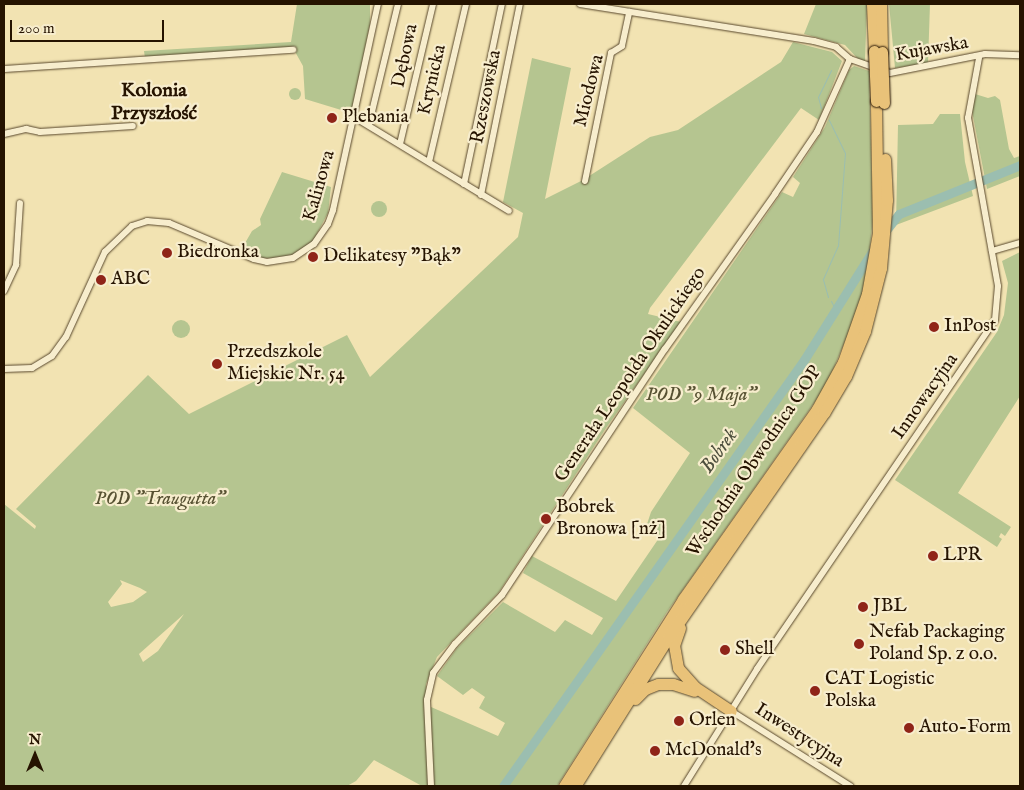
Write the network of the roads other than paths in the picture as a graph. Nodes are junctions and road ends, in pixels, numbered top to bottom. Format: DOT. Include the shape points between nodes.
graph roads {
  1 [pos="378,4"];
  2 [pos="398,4"];
  3 [pos="433,4"];
  4 [pos="466,4"];
  5 [pos="502,4"];
  6 [pos="520,4"];
  7 [pos="580,4"];
  8 [pos="872,4"];
  9 [pos="881,4"];
  10 [pos="629,12"];
  11 [pos="293,50"];
  12 [pos="878,52"];
  13 [pos="1020,55"];
  14 [pos="979,58"];
  15 [pos="850,59"];
  16 [pos="4,70"];
  17 [pos="880,102"];
  18 [pos="354,117"];
  19 [pos="369,124"];
  20 [pos="133,126"];
  21 [pos="4,134"];
  22 [pos="400,144"];
  23 [pos="429,162"];
  24 [pos="585,182"];
  25 [pos="464,184"];
  26 [pos="482,195"];
  27 [pos="20,203"];
  28 [pos="509,212"];
  29 [pos="1020,243"];
  30 [pos="992,251"];
  31 [pos="876,272"];
  32 [pos="4,291"];
  33 [pos="4,369"];
  34 [pos="698,593"];
  35 [pos="708,696"];
  36 [pos="731,711"];
  37 [pos="612,725"];
  38 [pos="431,786"];
  39 [pos="564,786"];
  40 [pos="575,786"];
  41 [pos="684,786"];
  42 [pos="850,786"];
  1 -- 18 [label="street, Kalinowa"];
  2 -- 19 [label="street"];
  3 -- 22 [label="street, Dębowa"];
  4 -- 23 [label="street, Krynicka"];
  5 -- 25 [label="street"];
  6 -- 26 [label="street, Rzeszowska"];
  7 -- 10 [label="street, Kujawska"];
  8 -- 12 [label="highway, Wschodnia Obwodnica GOP"];
  9 -- 12 [label="highway, Wschodnia Obwodnica GOP"];
  10 -- 15 [label="street, Kujawska" via="814,41 836,48"];
  10 -- 24 [label="street, Miodowa" via="622,46 612,53"];
  11 -- 16 [label="street"];
  12 -- 17 [label="highway, Wschodnia Obwodnica GOP, bridge"];
  13 -- 14 [label="street, Kujawska" via="994,54"];
  14 -- 15 [label="street, Kujawska" via="890,73"];
  14 -- 30 [label="street, Innowacyjna" via="968,118"];
  15 -- 38 [label="street, Generała Leopolda Okulickiego" via="817,132 665,349 502,595 443,658 434,673 428,700"];
  17 -- 31 [label="highway, Wschodnia Obwodnica GOP"];
  17 -- 31 [label="highway, Wschodnia Obwodnica GOP" via="887,200"];
  18 -- 19 [label="street"];
  18 -- 33 [label="street, Kalinowa" via="328,224 322,235 304,252 294,258 267,262 163,221 132,226 105,252 66,337 52,356 32,368"];
  19 -- 22 [label="street"];
  20 -- 21 [label="street" via="40,132 26,129"];
  22 -- 23 [label="street"];
  23 -- 25 [label="street"];
  25 -- 26 [label="street"];
  26 -- 28 [label="street"];
  27 -- 32 [label="street" via="16,265"];
  29 -- 30 [label="street"];
  30 -- 36 [label="street, Innowacyjna" via="999,292 992,328"];
  31 -- 34 [label="highway, Wschodnia Obwodnica GOP" via="865,331 834,398"];
  31 -- 39 [label="highway, Wschodnia Obwodnica GOP" via="853,339 831,387 683,599"];
  34 -- 35 [label="highway" via="676,635 674,652 682,674"];
  34 -- 37 [label="highway, Wschodnia Obwodnica GOP"];
  35 -- 36 [label="highway"];
  35 -- 37 [label="highway" via="680,685 658,684 645,689"];
  36 -- 41 [label="street, Innowacyjna"];
  36 -- 42 [label="street, Inwestycyjna"];
  37 -- 40 [label="highway, Wschodnia Obwodnica GOP"];
}
